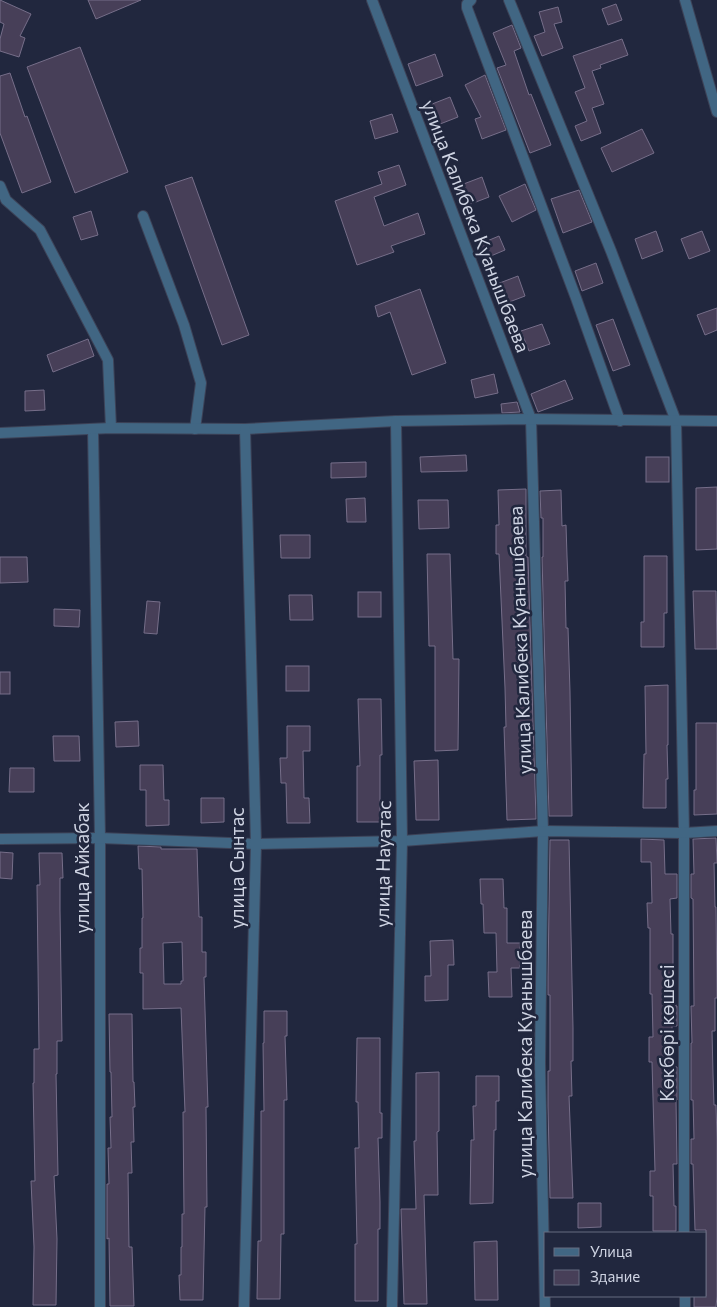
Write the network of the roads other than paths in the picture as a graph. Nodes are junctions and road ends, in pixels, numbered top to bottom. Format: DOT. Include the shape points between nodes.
graph roads {
  1 [pos="372,0"];
  2 [pos="471,0"];
  3 [pos="509,0"];
  4 [pos="685,0"];
  5 [pos="717,112"];
  6 [pos="0,186"];
  7 [pos="142,216"];
  8 [pos="530,419"];
  9 [pos="396,421"];
  10 [pos="620,421"];
  11 [pos="676,421"];
  12 [pos="717,421"];
  13 [pos="111,428"];
  14 [pos="93,429"];
  15 [pos="194,429"];
  16 [pos="245,429"];
  17 [pos="0,432"];
  18 [pos="543,831"];
  19 [pos="717,831"];
  20 [pos="684,833"];
  21 [pos="100,838"];
  22 [pos="0,839"];
  23 [pos="402,840"];
  24 [pos="256,844"];
  25 [pos="684,1232"];
  26 [pos="544,1258"];
  27 [pos="100,1307"];
  28 [pos="244,1307"];
  29 [pos="392,1307"];
  1 -- 8 [label="street, улица Калибека Куанышбаева"];
  2 -- 10 [label="street" via="467,8"];
  3 -- 11 [label="street, Көкбөрі көшесі"];
  4 -- 5 [label="street"];
  6 -- 13 [label="street" via="6,200 40,230 108,360"];
  7 -- 15 [label="street" via="184,325 201,383"];
  8 -- 9 [label="street"];
  8 -- 10 [label="street"];
  8 -- 18 [label="street, улица Калибека Куанышбаева"];
  9 -- 16 [label="street"];
  9 -- 23 [label="street, улица Науатас"];
  10 -- 11 [label="street"];
  11 -- 12 [label="street"];
  11 -- 20 [label="street, Көкбөрі көшесі"];
  13 -- 14 [label="street"];
  13 -- 15 [label="street"];
  14 -- 17 [label="street"];
  14 -- 21 [label="street, улица Айкабак"];
  15 -- 16 [label="street"];
  16 -- 24 [label="street, улица Сынтас"];
  18 -- 20 [label="street"];
  18 -- 23 [label="street"];
  18 -- 26 [label="street, улица Калибека Куанышбаева" via="540,1064"];
  19 -- 20 [label="street"];
  20 -- 25 [label="street, Көкбөрі көшесі"];
  21 -- 22 [label="street"];
  21 -- 24 [label="street"];
  21 -- 27 [label="street, улица Айкабак"];
  23 -- 24 [label="street"];
  23 -- 29 [label="street, улица Науатас"];
  24 -- 28 [label="street, улица Сынтас"];
}
